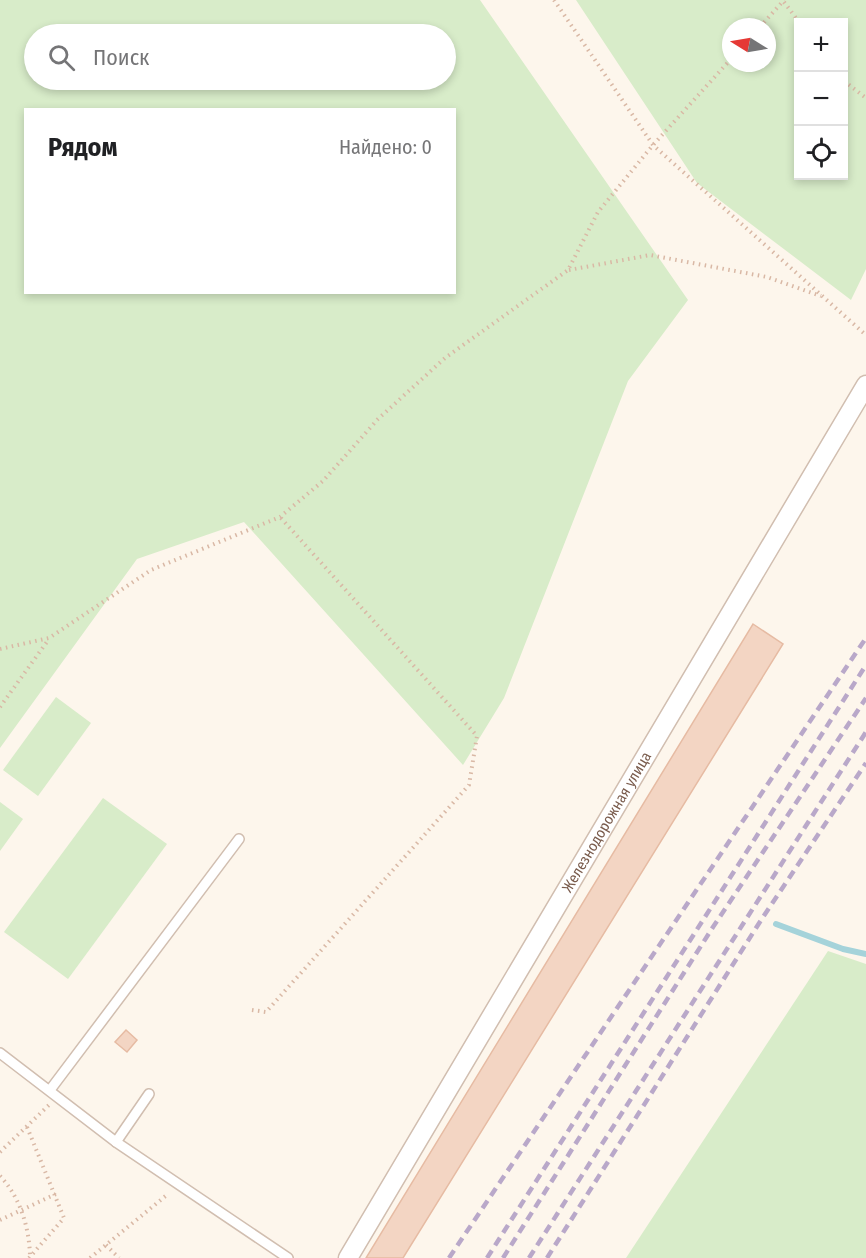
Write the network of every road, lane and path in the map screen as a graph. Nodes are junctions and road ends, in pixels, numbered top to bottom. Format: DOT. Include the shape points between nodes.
graph roads {
  1 [pos="554,0"];
  2 [pos="783,0"];
  3 [pos="768,18"];
  4 [pos="796,18"];
  5 [pos="722,69"];
  6 [pos="848,85"];
  7 [pos="866,98"];
  8 [pos="653,145"];
  9 [pos="568,270"];
  10 [pos="824,297"];
  11 [pos="866,335"];
  12 [pos="866,385"];
  13 [pos="280,517"];
  14 [pos="49,638"];
  15 [pos="0,649"];
  16 [pos="0,706"];
  17 [pos="239,839"];
  18 [pos="252,1010"];
  19 [pos="0,1053"];
  20 [pos="50,1090"];
  21 [pos="149,1094"];
  22 [pos="58,1096"];
  23 [pos="27,1127"];
  24 [pos="116,1142"];
  25 [pos="0,1152"];
  26 [pos="0,1176"];
  27 [pos="179,1185"];
  28 [pos="57,1193"];
  29 [pos="21,1210"];
  30 [pos="0,1220"];
  31 [pos="106,1245"];
  32 [pos="29,1257"];
  33 [pos="90,1258"];
  34 [pos="119,1258"];
  35 [pos="288,1258"];
  36 [pos="348,1258"];
  1 -- 8 [label="path"];
  2 -- 3 [label="path"];
  2 -- 4 [label="path"];
  5 -- 8 [label="path"];
  6 -- 7 [label="path"];
  8 -- 9 [label="path" via="597,212"];
  8 -- 10 [label="path"];
  9 -- 10 [label="path" via="650,255 767,277"];
  9 -- 13 [label="path" via="445,358 378,419 323,481"];
  10 -- 11 [label="path"];
  12 -- 36 [label="street, Железнодорожная улица"];
  13 -- 14 [label="path" via="151,570"];
  13 -- 18 [label="path" via="477,735 469,785 266,1012"];
  14 -- 15 [label="path"];
  14 -- 16 [label="path"];
  17 -- 20 [label="lane"];
  19 -- 20 [label="lane"];
  20 -- 22 [label="lane"];
  21 -- 24 [label="lane"];
  22 -- 23 [label="path"];
  22 -- 24 [label="lane"];
  23 -- 25 [label="path"];
  23 -- 28 [label="path"];
  24 -- 27 [label="lane"];
  26 -- 29 [label="path"];
  27 -- 31 [label="path"];
  27 -- 35 [label="lane"];
  28 -- 29 [label="path"];
  28 -- 32 [label="path" via="64,1218"];
  29 -- 30 [label="path"];
  29 -- 32 [label="path" via="29,1238"];
  31 -- 33 [label="path"];
  31 -- 34 [label="path"];
}
